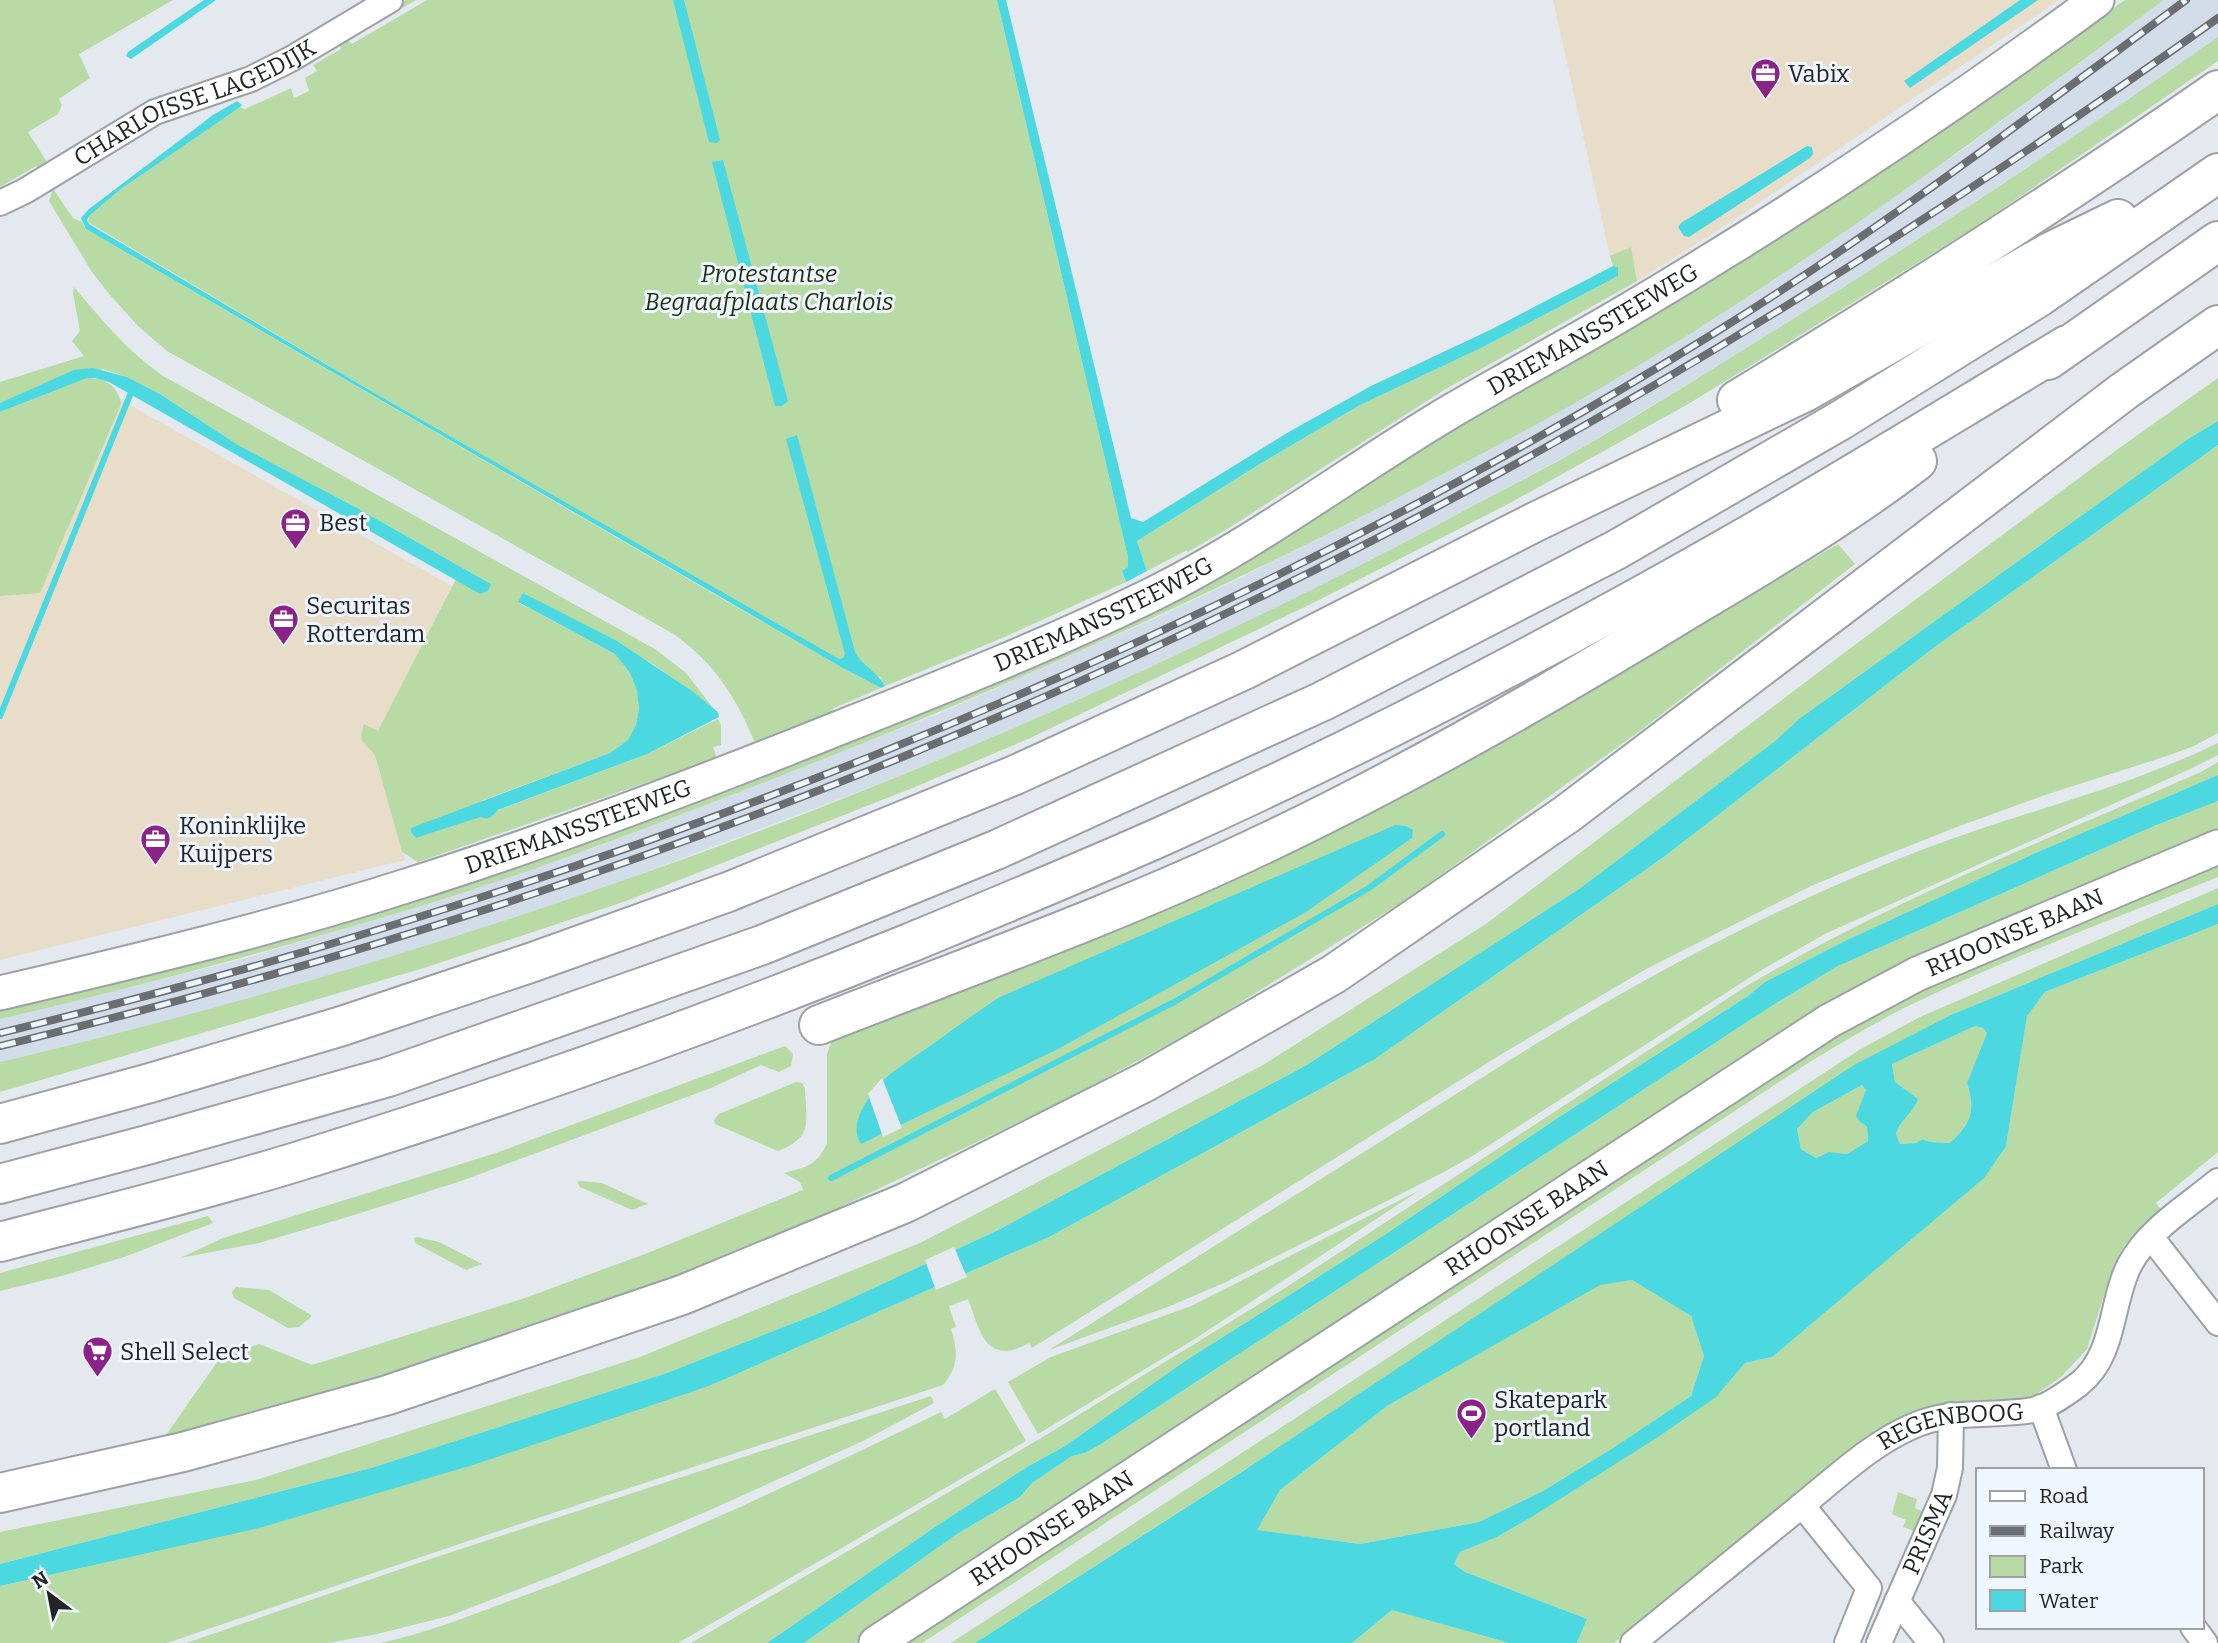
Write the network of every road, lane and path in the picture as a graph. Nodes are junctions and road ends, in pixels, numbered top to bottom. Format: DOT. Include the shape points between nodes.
graph roads {
  1 [pos="390,0"];
  2 [pos="2097,0"];
  3 [pos="2218,90"];
  4 [pos="2218,172"];
  5 [pos="0,203"];
  6 [pos="2218,241"];
  7 [pos="2218,325"];
  8 [pos="2067,345"];
  9 [pos="1535,522"];
  10 [pos="2215,850"];
  11 [pos="0,993"];
  12 [pos="819,1025"];
  13 [pos="0,1124"];
  14 [pos="2218,1181"];
  15 [pos="0,1184"];
  16 [pos="2151,1237"];
  17 [pos="0,1242"];
  18 [pos="2218,1323"];
  19 [pos="2041,1407"];
  20 [pos="1951,1415"];
  21 [pos="2063,1468"];
  22 [pos="0,1493"];
  23 [pos="1802,1505"];
  24 [pos="1897,1601"];
  25 [pos="876,1643"];
  26 [pos="1633,1643"];
  27 [pos="1847,1643"];
  28 [pos="1880,1643"];
  29 [pos="1931,1643"];
  1 -- 5 [label="street, CHARLOISSE LAGEDIJK" via="251,79 155,112"];
  2 -- 11 [label="main road, DRIEMANSSTEEWEG" via="1863,163 1679,279 1451,411 1238,547 1142,599 980,671 564,834 264,927"];
  3 -- 9 [label="highway" via="1950,269"];
  4 -- 9 [label="highway" via="2050,252 1805,391"];
  4 -- 15 [label="highway" via="2039,297 1842,421 1616,550 1323,701 996,850 762,945 388,1077"];
  6 -- 8 [label="highway"];
  7 -- 22 [label="highway" via="2071,430 1567,814 1334,974 1145,1082 905,1203 670,1299 388,1395 183,1452"];
  8 -- 12 [label="highway" via="1868,498 1585,673 1385,784 1266,843 1102,915"];
  8 -- 17 [label="highway" via="1853,475 1599,619 1471,687 1166,835 849,967 554,1077 295,1162"];
  9 -- 13 [label="highway" via="1244,670 1015,775 792,867 342,1026"];
  10 -- 25 [label="main road, RHOONSE BAAN" via="1917,974 1829,1021"];
  14 -- 16 [label="street, REGENBOOG"];
  16 -- 18 [label="street"];
  16 -- 19 [label="street, REGENBOOG" via="2125,1276 2095,1366 2079,1383"];
  19 -- 20 [label="street, REGENBOOG"];
  19 -- 21 [label="street"];
  20 -- 23 [label="street, REGENBOOG" via="1914,1425 1889,1439"];
  20 -- 24 [label="street, PRISMA" via="1950,1468 1944,1495"];
  23 -- 26 [label="street, REGENBOOG"];
  23 -- 27 [label="street, PRISMA" via="1869,1588"];
  24 -- 28 [label="street, PRISMA"];
  24 -- 29 [label="street"];
}
